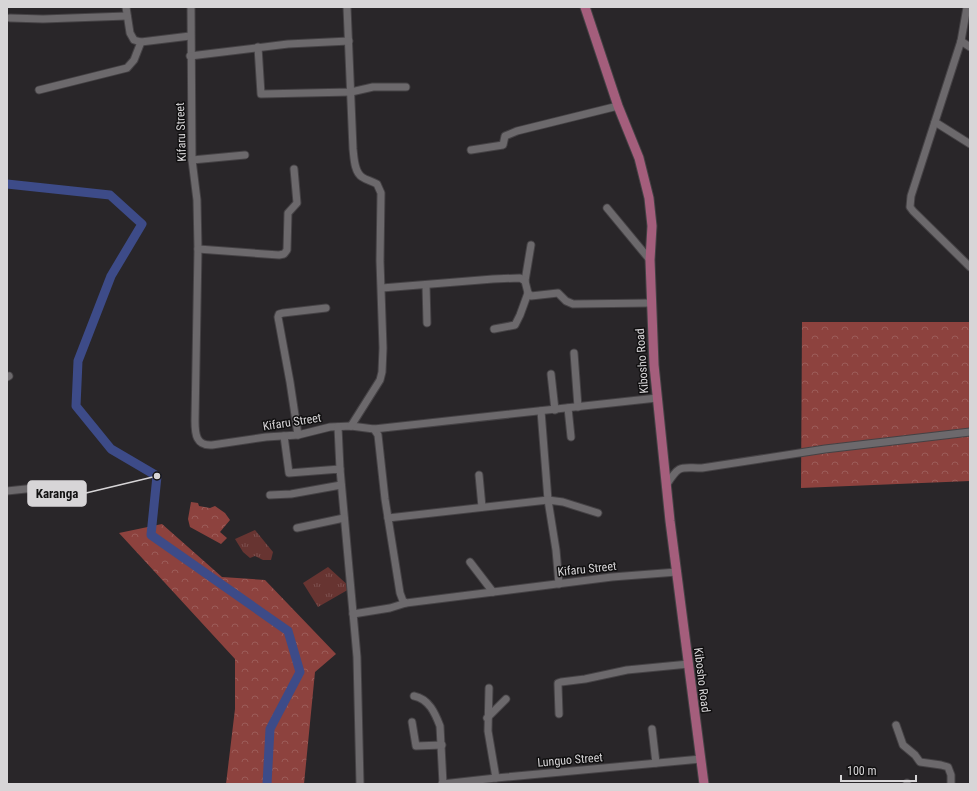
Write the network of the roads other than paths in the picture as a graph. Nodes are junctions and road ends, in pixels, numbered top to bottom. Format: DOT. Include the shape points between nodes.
graph roads {
  1 [pos="126,7"];
  2 [pos="191,7"];
  3 [pos="347,7"];
  4 [pos="585,7"];
  5 [pos="967,7"];
  6 [pos="127,16"];
  7 [pos="10,18"];
  8 [pos="190,36"];
  9 [pos="349,41"];
  10 [pos="961,41"];
  11 [pos="141,42"];
  12 [pos="258,47"];
  13 [pos="970,47"];
  14 [pos="190,56"];
  15 [pos="406,87"];
  16 [pos="39,90"];
  17 [pos="351,92"];
  18 [pos="618,106"];
  19 [pos="935,122"];
  20 [pos="970,144"];
  21 [pos="471,150"];
  22 [pos="246,155"];
  23 [pos="192,160"];
  24 [pos="294,169"];
  25 [pos="607,208"];
  26 [pos="531,245"];
  27 [pos="198,249"];
  28 [pos="650,260"];
  29 [pos="970,266"];
  30 [pos="525,281"];
  31 [pos="426,285"];
  32 [pos="382,288"];
  33 [pos="528,293"];
  34 [pos="652,303"];
  35 [pos="326,308"];
  36 [pos="427,323"];
  37 [pos="494,329"];
  38 [pos="574,353"];
  39 [pos="550,374"];
  40 [pos="657,398"];
  41 [pos="578,407"];
  42 [pos="568,408"];
  43 [pos="555,410"];
  44 [pos="542,411"];
  45 [pos="338,426"];
  46 [pos="351,426"];
  47 [pos="374,429"];
  48 [pos="970,432"];
  49 [pos="298,435"];
  50 [pos="284,436"];
  51 [pos="571,437"];
  52 [pos="340,469"];
  53 [pos="479,475"];
  54 [pos="667,484"];
  55 [pos="341,485"];
  56 [pos="7,491"];
  57 [pos="270,495"];
  58 [pos="46,499"];
  59 [pos="548,500"];
  60 [pos="482,507"];
  61 [pos="598,513"];
  62 [pos="344,518"];
  63 [pos="388,518"];
  64 [pos="297,528"];
  65 [pos="470,562"];
  66 [pos="677,572"];
  67 [pos="559,584"];
  68 [pos="493,592"];
  69 [pos="406,603"];
  70 [pos="353,614"];
  71 [pos="689,664"];
  72 [pos="488,688"];
  73 [pos="414,696"];
  74 [pos="506,699"];
  75 [pos="559,714"];
  76 [pos="487,718"];
  77 [pos="412,722"];
  78 [pos="896,725"];
  79 [pos="652,729"];
  80 [pos="442,745"];
  81 [pos="701,759"];
  82 [pos="656,763"];
  83 [pos="496,778"];
  84 [pos="464,783"];
  85 [pos="360,784"];
  86 [pos="442,784"];
  87 [pos="704,784"];
  88 [pos="952,784"];
  1 -- 6 [label="street"];
  2 -- 8 [label="street, Kifaru Street"];
  3 -- 9 [label="street"];
  4 -- 18 [label="main road, Kibosho Road"];
  5 -- 10 [label="street"];
  6 -- 7 [label="street"];
  6 -- 11 [label="street" via="131,36"];
  8 -- 11 [label="street"];
  8 -- 14 [label="street, Kifaru Street"];
  9 -- 12 [label="street"];
  9 -- 17 [label="street"];
  10 -- 13 [label="street"];
  10 -- 19 [label="street"];
  11 -- 16 [label="street" via="134,60 127,68"];
  12 -- 14 [label="street"];
  12 -- 17 [label="street" via="262,94"];
  14 -- 23 [label="street, Kifaru Street"];
  15 -- 17 [label="street" via="373,87"];
  17 -- 32 [label="street" via="353,149 357,172 377,184 381,193"];
  18 -- 21 [label="street" via="517,131 505,136 503,145"];
  18 -- 28 [label="main road, Kibosho Road" via="647,185 651,215"];
  19 -- 20 [label="street"];
  19 -- 29 [label="street" via="910,206"];
  22 -- 23 [label="street"];
  23 -- 27 [label="street, Kifaru Street" via="197,200"];
  24 -- 27 [label="street" via="297,203 288,213 287,250 284,254"];
  25 -- 28 [label="street"];
  26 -- 30 [label="street"];
  27 -- 50 [label="street, Kifaru Street" via="196,436 203,445"];
  28 -- 34 [label="main road, Kibosho Road"];
  30 -- 31 [label="street" via="515,278"];
  30 -- 33 [label="street"];
  31 -- 32 [label="street"];
  31 -- 36 [label="street"];
  32 -- 46 [label="street" via="382,376"];
  33 -- 34 [label="street" via="534,297 558,293 573,304"];
  33 -- 37 [label="street" via="515,325"];
  34 -- 40 [label="main road, Kibosho Road"];
  35 -- 49 [label="street" via="283,313 278,317"];
  38 -- 41 [label="street"];
  39 -- 43 [label="street"];
  40 -- 41 [label="street, Kifaru Street"];
  40 -- 54 [label="main road, Kibosho Road"];
  41 -- 42 [label="street, Kifaru Street"];
  42 -- 43 [label="street, Kifaru Street"];
  42 -- 51 [label="street"];
  43 -- 44 [label="street, Kifaru Street"];
  44 -- 47 [label="street, Kifaru Street"];
  44 -- 59 [label="street"];
  45 -- 46 [label="street, Kifaru Street"];
  45 -- 49 [label="street, Kifaru Street"];
  45 -- 52 [label="street"];
  46 -- 47 [label="street, Kifaru Street"];
  47 -- 63 [label="street" via="378,435"];
  48 -- 54 [label="street" via="826,449 708,467 684,467 674,473"];
  49 -- 50 [label="street, Kifaru Street"];
  50 -- 52 [label="street" via="289,473"];
  52 -- 55 [label="street"];
  53 -- 60 [label="street"];
  54 -- 66 [label="main road, Kibosho Road"];
  55 -- 57 [label="street"];
  55 -- 62 [label="street"];
  56 -- 58 [label="street" via="35,488 41,491"];
  59 -- 60 [label="street"];
  59 -- 61 [label="street"];
  59 -- 67 [label="street"];
  60 -- 63 [label="street"];
  62 -- 64 [label="street"];
  62 -- 70 [label="street"];
  63 -- 69 [label="street" via="400,593"];
  65 -- 68 [label="street"];
  66 -- 67 [label="street, Kifaru Street"];
  66 -- 71 [label="main road, Kibosho Road"];
  67 -- 68 [label="street, Kifaru Street"];
  68 -- 69 [label="street, Kifaru Street"];
  69 -- 70 [label="street, Kifaru Street"];
  70 -- 85 [label="street" via="357,657"];
  71 -- 75 [label="street" via="627,670 558,683"];
  71 -- 81 [label="main road, Kibosho Road"];
  72 -- 76 [label="street"];
  73 -- 80 [label="street" via="428,703 437,717"];
  74 -- 76 [label="street"];
  76 -- 83 [label="street"];
  77 -- 80 [label="street" via="416,746"];
  78 -- 88 [label="street" via="903,745 920,762 948,767"];
  79 -- 82 [label="street"];
  80 -- 86 [label="street"];
  81 -- 82 [label="street, Lunguo Street"];
  81 -- 87 [label="main road, Kibosho Road"];
  82 -- 83 [label="street, Lunguo Street"];
  83 -- 84 [label="street, Lunguo Street"];
  84 -- 86 [label="street, Lunguo Street"];
}
